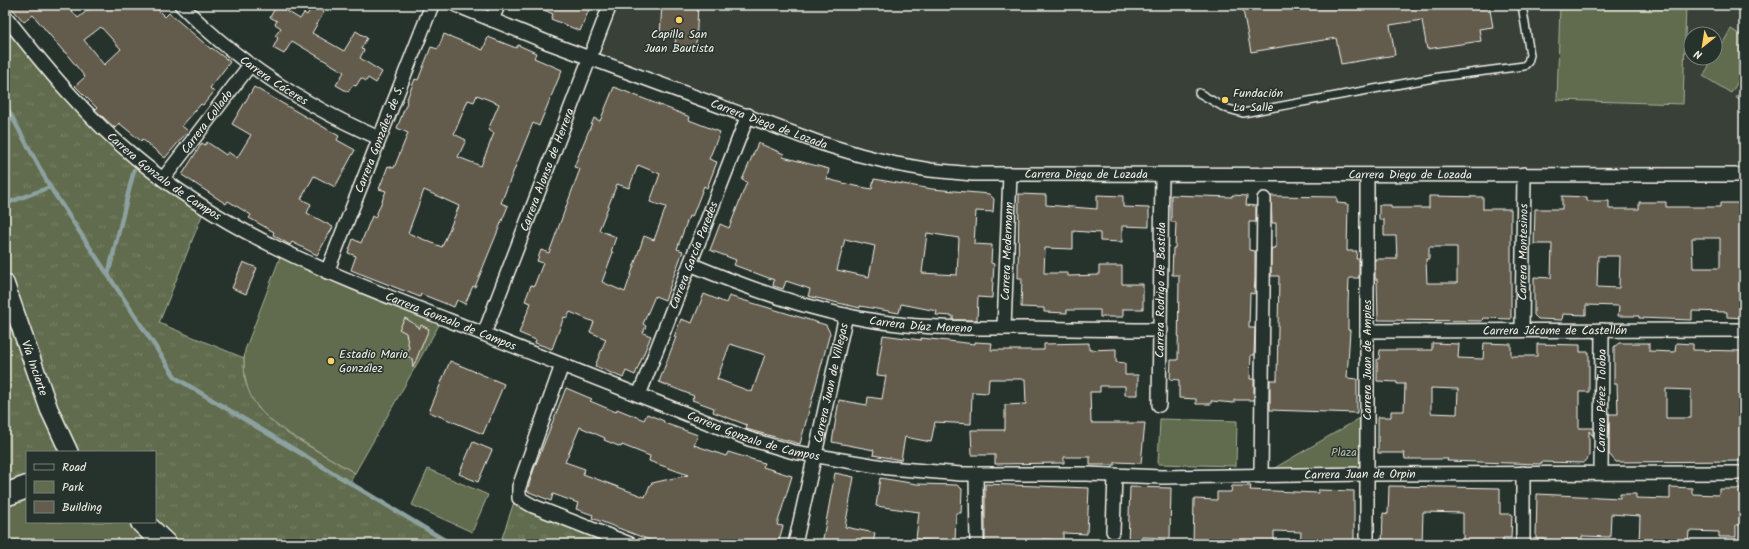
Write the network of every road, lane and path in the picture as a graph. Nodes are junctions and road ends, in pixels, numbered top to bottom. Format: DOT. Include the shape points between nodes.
graph roads {
  1 [pos="181,5"];
  2 [pos="432,5"];
  3 [pos="456,5"];
  4 [pos="498,5"];
  5 [pos="610,5"];
  6 [pos="1522,5"];
  7 [pos="5,16"];
  8 [pos="492,20"];
  9 [pos="590,58"];
  10 [pos="250,65"];
  11 [pos="1199,93"];
  12 [pos="748,116"];
  13 [pos="379,138"];
  14 [pos="1010,174"];
  15 [pos="1524,174"];
  16 [pos="1162,175"];
  17 [pos="1367,175"];
  18 [pos="1744,175"];
  19 [pos="163,179"];
  20 [pos="1264,199"];
  21 [pos="690,264"];
  22 [pos="327,272"];
  23 [pos="5,283"];
  24 [pos="846,315"];
  25 [pos="1004,328"];
  26 [pos="1161,330"];
  27 [pos="1522,330"];
  28 [pos="1602,330"];
  29 [pos="1744,330"];
  30 [pos="1367,331"];
  31 [pos="484,334"];
  32 [pos="562,365"];
  33 [pos="639,395"];
  34 [pos="1159,405"];
  35 [pos="69,451"];
  36 [pos="814,456"];
  37 [pos="1523,473"];
  38 [pos="1601,473"];
  39 [pos="1744,473"];
  40 [pos="976,474"];
  41 [pos="1367,474"];
  42 [pos="1115,476"];
  43 [pos="1261,476"];
  44 [pos="26,488"];
  45 [pos="5,495"];
  46 [pos="143,523"];
  47 [pos="143,523"];
  48 [pos="1113,530"];
  49 [pos="158,544"];
  50 [pos="165,544"];
  51 [pos="630,544"];
  52 [pos="795,544"];
  53 [pos="977,544"];
  54 [pos="1367,544"];
  55 [pos="1523,544"];
  1 -- 10 [label="street, Carrera Cáceres"];
  2 -- 13 [label="street, Carrera Gonzáles de S."];
  3 -- 8 [label="street, Carrera Diego de Lozada"];
  4 -- 8 [label="street"];
  5 -- 9 [label="street, Carrera Alonso de Herrera"];
  6 -- 11 [label="lane" via="1530,55 1524,66 1439,77 1243,113 1225,108"];
  7 -- 19 [label="street, Carrera Gonzalo de Campos" via="56,80 78,103 136,158"];
  8 -- 9 [label="street, Carrera Diego de Lozada"];
  9 -- 12 [label="street, Carrera Diego de Lozada"];
  9 -- 31 [label="street, Carrera Alonso de Herrera"];
  10 -- 13 [label="street, Carrera Cáceres" via="325,113"];
  10 -- 19 [label="street, Carrera Collado"];
  12 -- 14 [label="street, Carrera Diego de Lozada" via="860,156 896,164 973,174"];
  12 -- 21 [label="street, Carrera García Paredes"];
  13 -- 22 [label="street, Carrera Gonzáles de S."];
  14 -- 16 [label="street, Carrera Diego de Lozada"];
  14 -- 25 [label="street, Carrera Medermann"];
  15 -- 17 [label="street, Carrera Diego de Lozada"];
  15 -- 18 [label="street, Carrera Diego de Lozada"];
  15 -- 27 [label="street, Carrera Montesinos"];
  16 -- 17 [label="street, Carrera Diego de Lozada"];
  16 -- 26 [label="street, Carrera Rodrigo de Bastida"];
  17 -- 30 [label="street, Carrera Juan de Ampies"];
  19 -- 22 [label="street, Carrera Gonzalo de Campos" via="242,231"];
  20 -- 43 [label="street"];
  21 -- 24 [label="street, Carrera Díaz Moreno" via="759,291"];
  21 -- 33 [label="street, Carrera García Paredes"];
  22 -- 31 [label="street, Carrera Gonzalo de Campos"];
  23 -- 35 [label="street, Vía Inciarte" via="49,409"];
  24 -- 25 [label="street, Carrera Díaz Moreno" via="907,325 961,329"];
  24 -- 36 [label="street, Carrera Juan de Villegas"];
  25 -- 26 [label="street, Carrera Díaz Moreno"];
  26 -- 34 [label="street, Carrera Rodrigo de Bastida"];
  27 -- 28 [label="street, Carrera Jácome de Castellón"];
  27 -- 30 [label="street, Carrera Jácome de Castellón"];
  28 -- 29 [label="street, Carrera Jácome de Castellón"];
  28 -- 38 [label="street, Carrera Pérez Toloba"];
  30 -- 41 [label="street, Carrera Juan de Ampies"];
  31 -- 32 [label="street, Carrera Gonzalo de Campos"];
  32 -- 33 [label="street, Carrera Gonzalo de Campos"];
  32 -- 51 [label="street" via="519,487 519,498 533,506"];
  33 -- 36 [label="street, Carrera Gonzalo de Campos" via="749,439"];
  36 -- 40 [label="street, Carrera Gonzalo de Campos" via="889,468"];
  36 -- 52 [label="street, Carrera Juan de Villegas"];
  37 -- 38 [label="street, Carrera Juan de Orpin"];
  37 -- 41 [label="street, Carrera Juan de Orpin"];
  37 -- 55 [label="street"];
  38 -- 39 [label="street, Carrera Juan de Orpin"];
  40 -- 42 [label="street, Carrera Juan de Orpin"];
  40 -- 53 [label="street"];
  41 -- 43 [label="street, Carrera Juan de Orpin"];
  41 -- 54 [label="street, Carrera Juan de Ampies"];
  42 -- 43 [label="street, Carrera Juan de Orpin"];
  42 -- 48 [label="street"];
  44 -- 45 [label="highway"];
  46 -- 49 [label="highway"];
  47 -- 50 [label="highway"];
}
